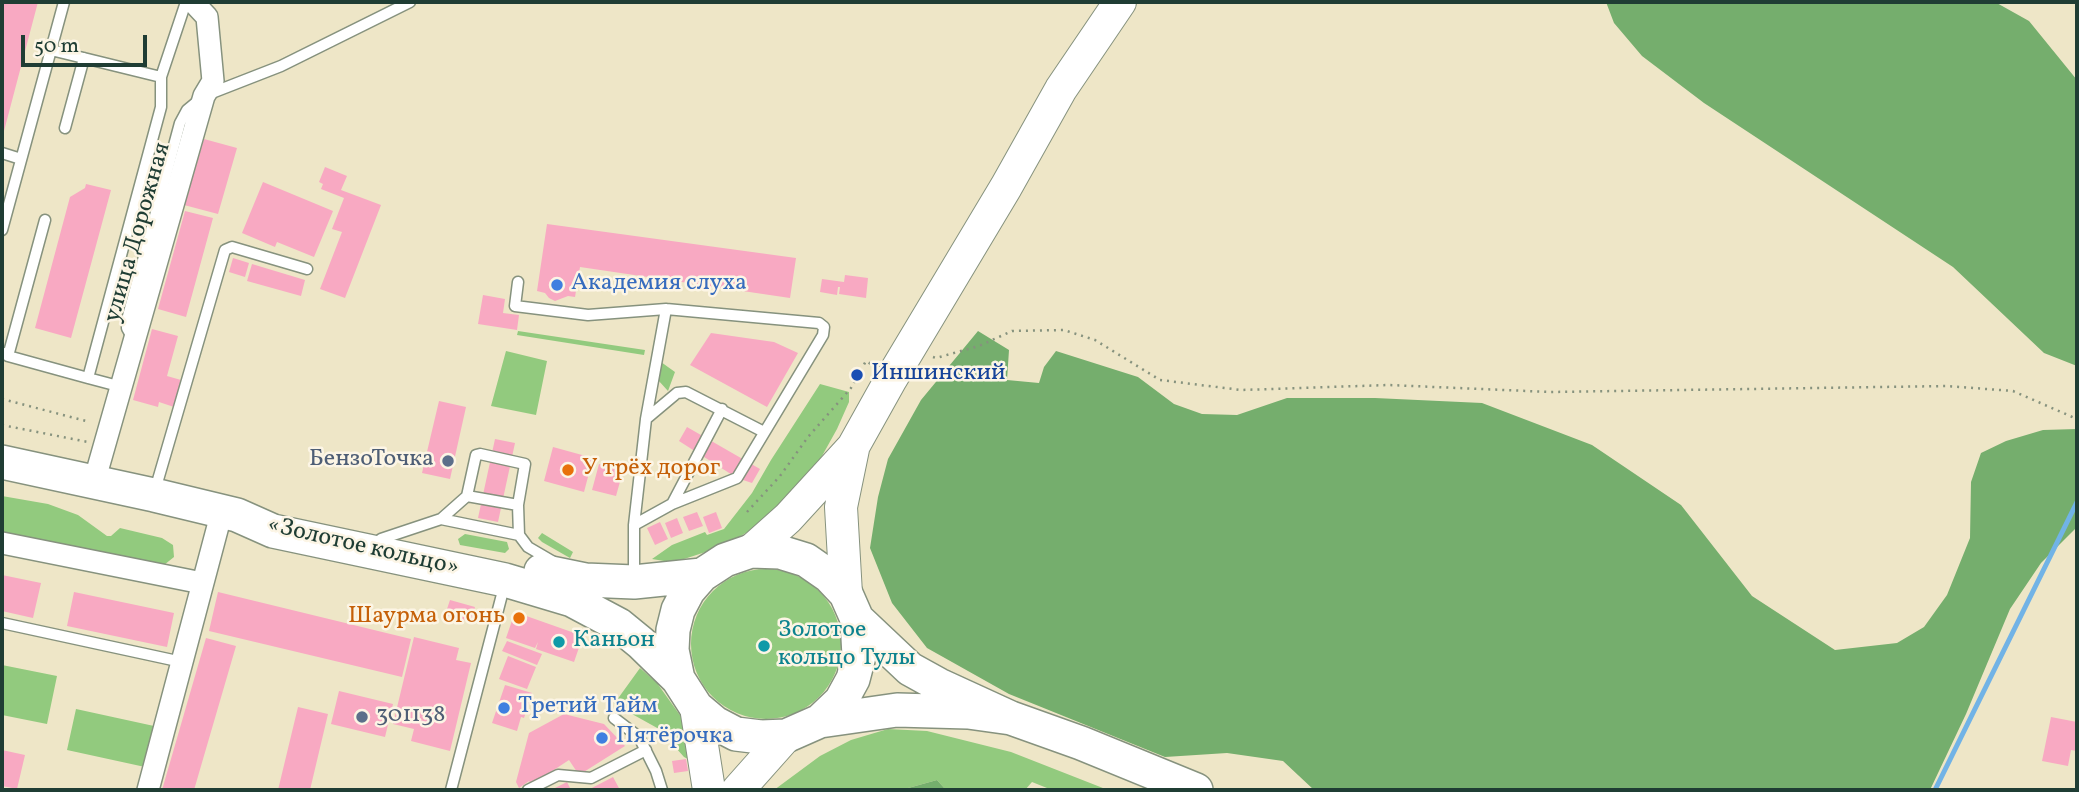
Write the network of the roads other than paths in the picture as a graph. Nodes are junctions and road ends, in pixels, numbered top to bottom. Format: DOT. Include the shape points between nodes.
graph roads {
  1 [pos="64,2"];
  2 [pos="186,2"];
  3 [pos="410,2"];
  4 [pos="1120,2"];
  5 [pos="204,7"];
  6 [pos="51,50"];
  7 [pos="83,58"];
  8 [pos="161,77"];
  9 [pos="204,96"];
  10 [pos="65,128"];
  11 [pos="2,153"];
  12 [pos="21,159"];
  13 [pos="45,220"];
  14 [pos="2,230"];
  15 [pos="307,269"];
  16 [pos="518,282"];
  17 [pos="666,309"];
  18 [pos="5,353"];
  19 [pos="88,378"];
  20 [pos="122,387"];
  21 [pos="722,409"];
  22 [pos="646,419"];
  23 [pos="764,432"];
  24 [pos="853,447"];
  25 [pos="2,461"];
  26 [pos="94,482"];
  27 [pos="154,495"];
  28 [pos="467,496"];
  29 [pos="672,504"];
  30 [pos="518,505"];
  31 [pos="229,513"];
  32 [pos="441,519"];
  33 [pos="634,525"];
  34 [pos="519,535"];
  35 [pos="381,539"];
  36 [pos="2,543"];
  37 [pos="751,551"];
  38 [pos="702,575"];
  39 [pos="505,580"];
  40 [pos="585,580"];
  41 [pos="634,582"];
  42 [pos="202,583"];
  43 [pos="851,607"];
  44 [pos="2,623"];
  45 [pos="181,662"];
  46 [pos="675,664"];
  47 [pos="696,707"];
  48 [pos="614,718"];
  49 [pos="1011,718"];
  50 [pos="820,721"];
  51 [pos="786,736"];
  52 [pos="646,750"];
  53 [pos="148,790"];
  54 [pos="451,790"];
  55 [pos="528,790"];
  56 [pos="662,790"];
  57 [pos="709,790"];
  58 [pos="738,790"];
  59 [pos="1196,790"];
  1 -- 6 [label="lane"];
  2 -- 8 [label="lane"];
  3 -- 9 [label="lane" via="281,66"];
  4 -- 24 [label="main road" via="1061,89"];
  5 -- 9 [label="street, улица Дорожная" via="213,81"];
  6 -- 7 [label="lane"];
  6 -- 12 [label="lane"];
  7 -- 8 [label="lane"];
  7 -- 10 [label="lane"];
  8 -- 19 [label="lane" via="161,107"];
  9 -- 20 [label="street, улица Дорожная"];
  11 -- 12 [label="lane"];
  12 -- 14 [label="lane"];
  13 -- 18 [label="lane"];
  15 -- 27 [label="lane" via="232,247 225,250"];
  16 -- 17 [label="lane" via="515,306 588,315"];
  17 -- 22 [label="lane"];
  17 -- 23 [label="lane" via="823,326 823,335"];
  18 -- 19 [label="lane"];
  19 -- 20 [label="lane"];
  20 -- 26 [label="street, улица Дорожная"];
  21 -- 22 [label="lane" via="681,391"];
  21 -- 23 [label="lane"];
  21 -- 29 [label="lane"];
  22 -- 33 [label="lane"];
  23 -- 29 [label="lane" via="737,478"];
  24 -- 37 [label="main road"];
  24 -- 43 [label="main road" via="841,507"];
  25 -- 26 [label="highway, «Золотое кольцо»"];
  26 -- 27 [label="highway, «Золотое кольцо»"];
  27 -- 31 [label="highway, «Золотое кольцо»"];
  28 -- 30 [label="lane"];
  28 -- 30 [label="lane" via="477,454 526,465"];
  28 -- 32 [label="lane"];
  29 -- 33 [label="lane"];
  30 -- 34 [label="lane"];
  31 -- 35 [label="highway, «Золотое кольцо»" via="275,513"];
  31 -- 39 [label="highway, «Золотое кольцо»" via="272,531"];
  31 -- 42 [label="street"];
  32 -- 34 [label="lane"];
  32 -- 35 [label="lane"];
  33 -- 41 [label="lane"];
  34 -- 40 [label="lane" via="528,547"];
  35 -- 40 [label="highway, «Золотое кольцо»"];
  36 -- 42 [label="street"];
  37 -- 38 [label="highway, «Золотое кольцо»"];
  37 -- 43 [label="highway, «Золотое кольцо»" via="780,552 806,560 830,576"];
  38 -- 41 [label="highway, «Золотое кольцо»"];
  38 -- 46 [label="highway, «Золотое кольцо»" via="678,610 673,630"];
  39 -- 46 [label="highway, «Золотое кольцо»" via="572,600 620,625"];
  39 -- 54 [label="lane"];
  40 -- 41 [label="highway, «Золотое кольцо»"];
  42 -- 45 [label="street"];
  43 -- 49 [label="highway, «Золотое кольцо»" via="910,669"];
  43 -- 50 [label="highway, «Золотое кольцо»" via="859,656 853,679 841,701"];
  44 -- 45 [label="lane"];
  45 -- 53 [label="street"];
  46 -- 47 [label="highway, «Золотое кольцо»"];
  47 -- 51 [label="highway, «Золотое кольцо»" via="736,734"];
  47 -- 57 [label="main road"];
  48 -- 52 [label="lane" via="636,734"];
  49 -- 50 [label="highway, «Золотое кольцо»" via="897,709"];
  49 -- 59 [label="highway, «Золотое кольцо»"];
  50 -- 51 [label="highway, «Золотое кольцо»"];
  51 -- 58 [label="main road"];
  52 -- 55 [label="lane" via="591,778 558,775"];
  52 -- 56 [label="lane"];
}
